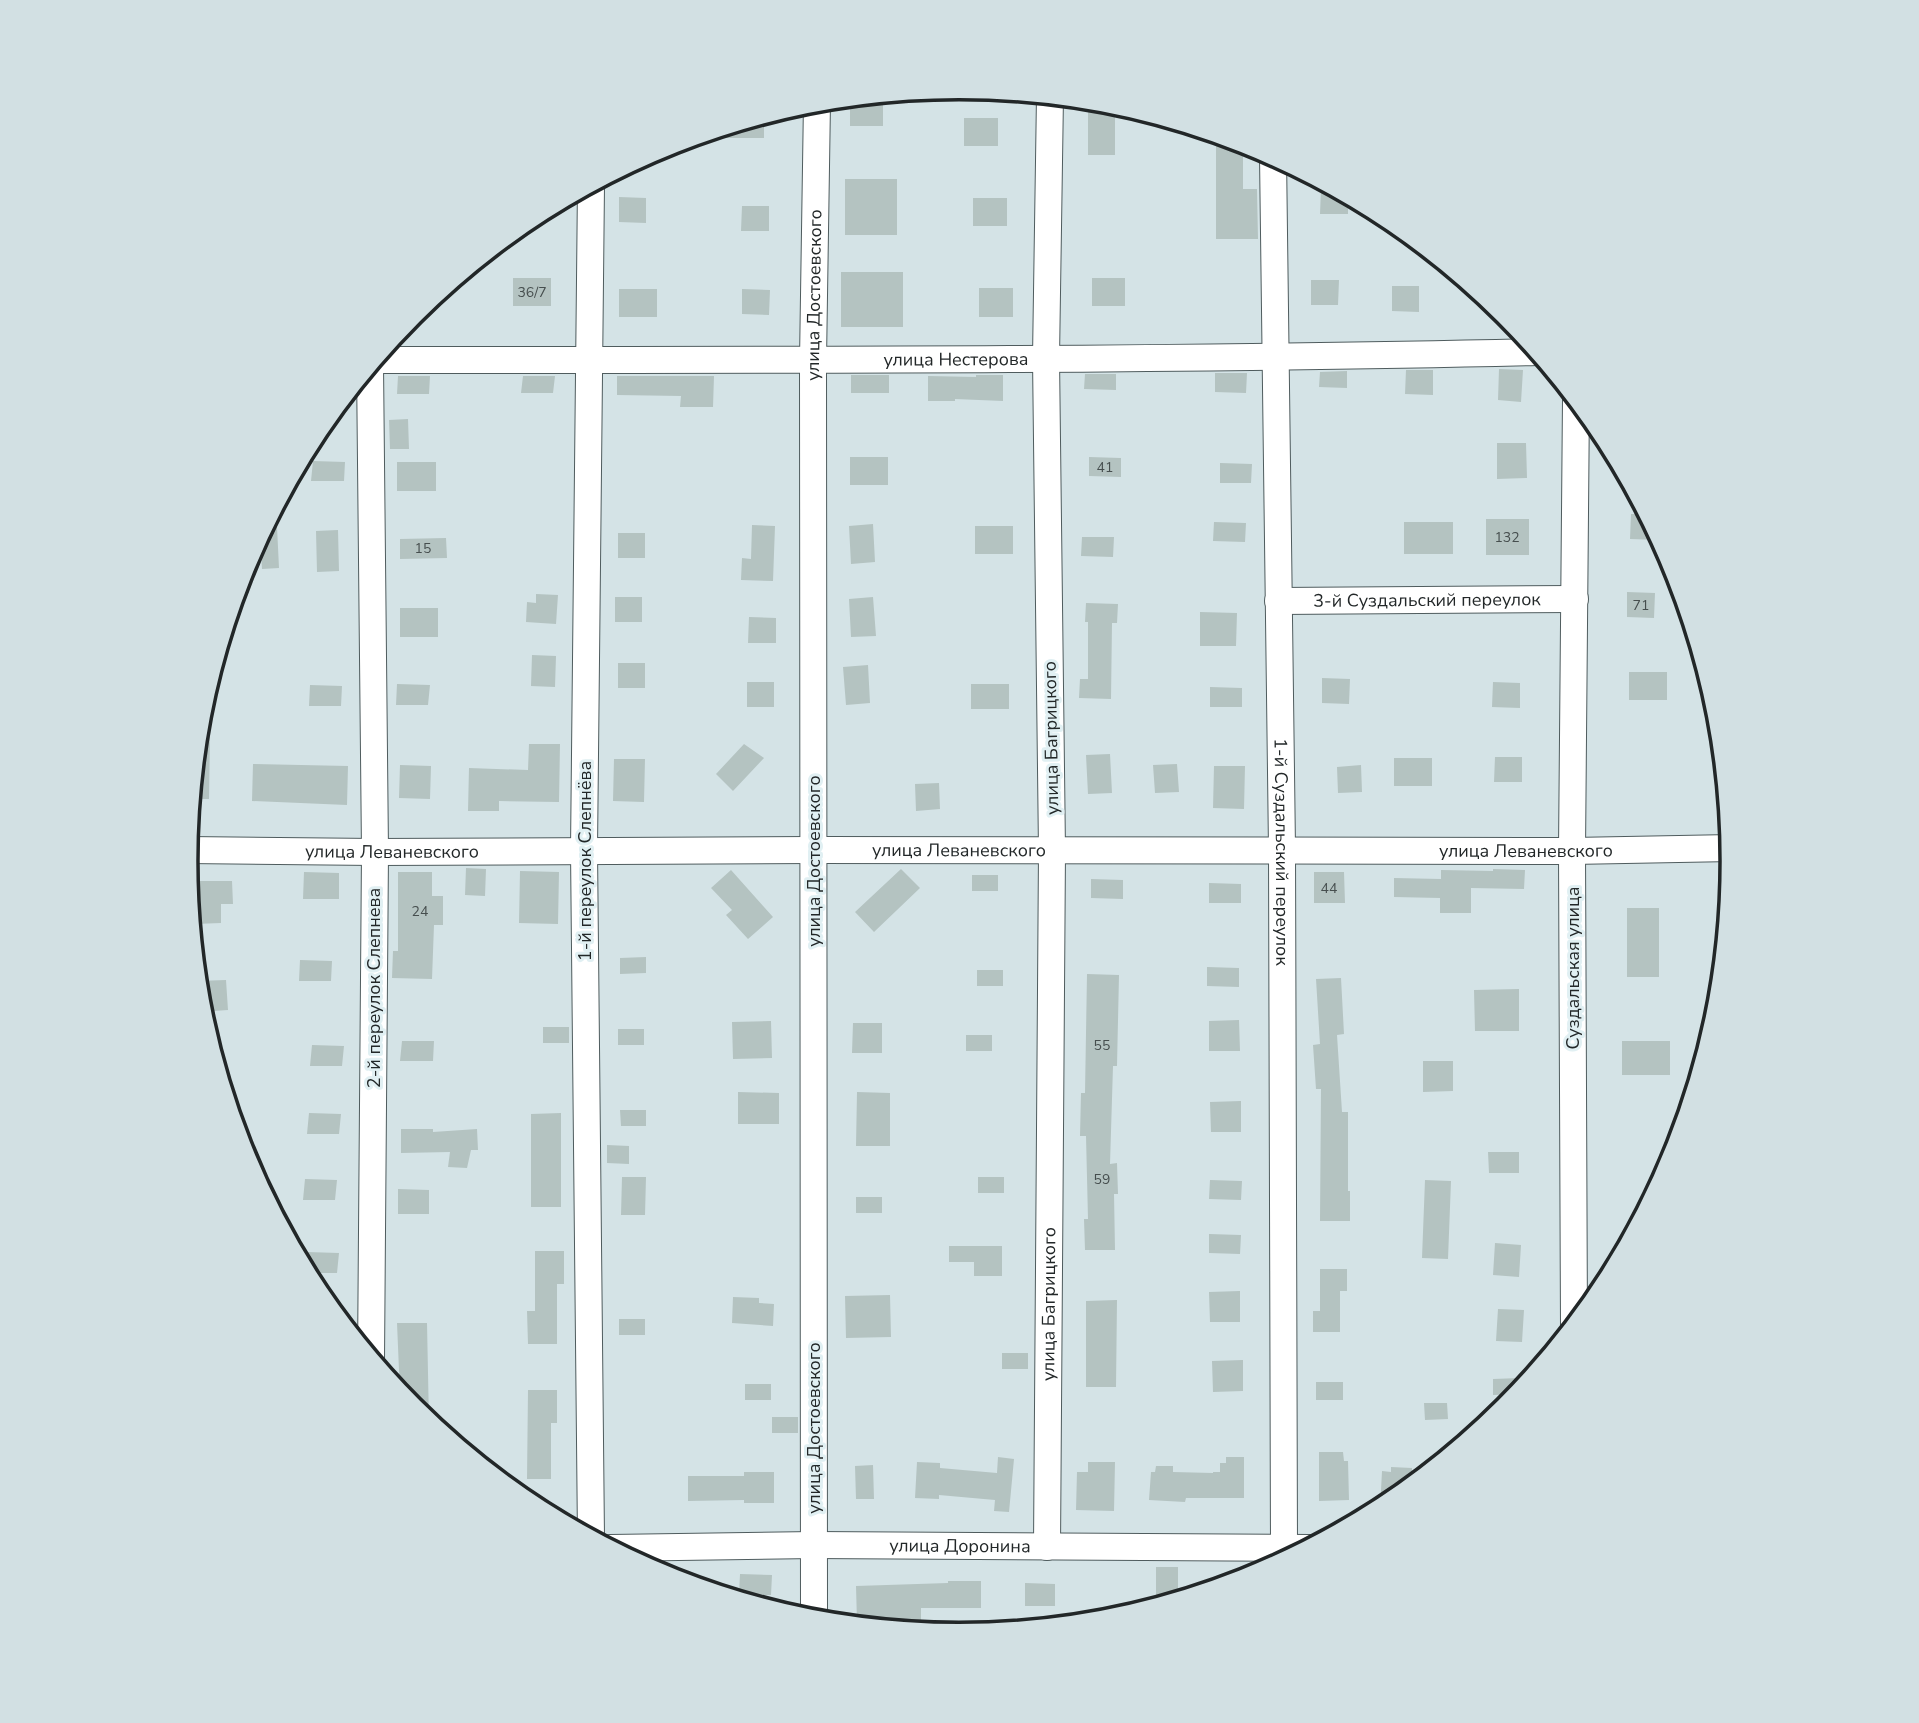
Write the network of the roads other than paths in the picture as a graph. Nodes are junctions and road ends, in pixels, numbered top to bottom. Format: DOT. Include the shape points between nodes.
graph roads {
  1 [pos="1050,105"];
  2 [pos="817,113"];
  3 [pos="1273,168"];
  4 [pos="591,195"];
  5 [pos="1526,352"];
  6 [pos="1046,358"];
  7 [pos="1275,358"];
  8 [pos="386,360"];
  9 [pos="590,360"];
  10 [pos="813,360"];
  11 [pos="370,380"];
  12 [pos="1576,414"];
  13 [pos="1575,599"];
  14 [pos="1278,601"];
  15 [pos="1721,848"];
  16 [pos="1282,849"];
  17 [pos="198,850"];
  18 [pos="584,850"];
  19 [pos="814,850"];
  20 [pos="1052,851"];
  21 [pos="1572,851"];
  22 [pos="375,852"];
  23 [pos="1574,1311"];
  24 [pos="371,1345"];
  25 [pos="591,1527"];
  26 [pos="1297,1544"];
  27 [pos="814,1545"];
  28 [pos="1047,1547"];
  29 [pos="629,1548"];
  30 [pos="1289,1548"];
  31 [pos="814,1609"];
  1 -- 6 [label="street, улица Багрицкого"];
  2 -- 10 [label="street, улица Достоевского"];
  3 -- 7 [label="street, 1-й Суздальский переулок"];
  4 -- 9 [label="street, 1-й переулок Слепнёва"];
  5 -- 7 [label="street, улица Нестерова"];
  6 -- 7 [label="street, улица Нестерова"];
  6 -- 10 [label="street, улица Нестерова"];
  6 -- 20 [label="street, улица Багрицкого"];
  7 -- 14 [label="street, 1-й Суздальский переулок"];
  8 -- 9 [label="street, улица Нестерова"];
  9 -- 10 [label="street, улица Нестерова"];
  9 -- 18 [label="street, 1-й переулок Слепнёва"];
  10 -- 19 [label="street, улица Достоевского"];
  11 -- 22 [label="street, 2-й переулок Слепнева"];
  12 -- 13 [label="street, Суздальская улица"];
  13 -- 14 [label="street, 3-й Суздальский переулок"];
  13 -- 21 [label="street, Суздальская улица"];
  14 -- 16 [label="street, 1-й Суздальский переулок"];
  15 -- 21 [label="street, улица Леваневского"];
  16 -- 20 [label="street, улица Леваневского"];
  16 -- 21 [label="street, улица Леваневского"];
  16 -- 26 [label="street, 1-й Суздальский переулок"];
  17 -- 22 [label="street, улица Леваневского"];
  18 -- 19 [label="street, улица Леваневского"];
  18 -- 22 [label="street, улица Леваневского"];
  18 -- 25 [label="street, 1-й переулок Слепнёва"];
  19 -- 20 [label="street, улица Леваневского"];
  19 -- 27 [label="street, улица Достоевского"];
  20 -- 28 [label="street, улица Багрицкого"];
  21 -- 23 [label="street, Суздальская улица"];
  22 -- 24 [label="street, 2-й переулок Слепнева"];
  27 -- 28 [label="street, улица Доронина"];
  27 -- 29 [label="street, улица Доронина"];
  27 -- 31 [label="street, улица Достоевского"];
  28 -- 30 [label="street, улица Доронина"];
}
